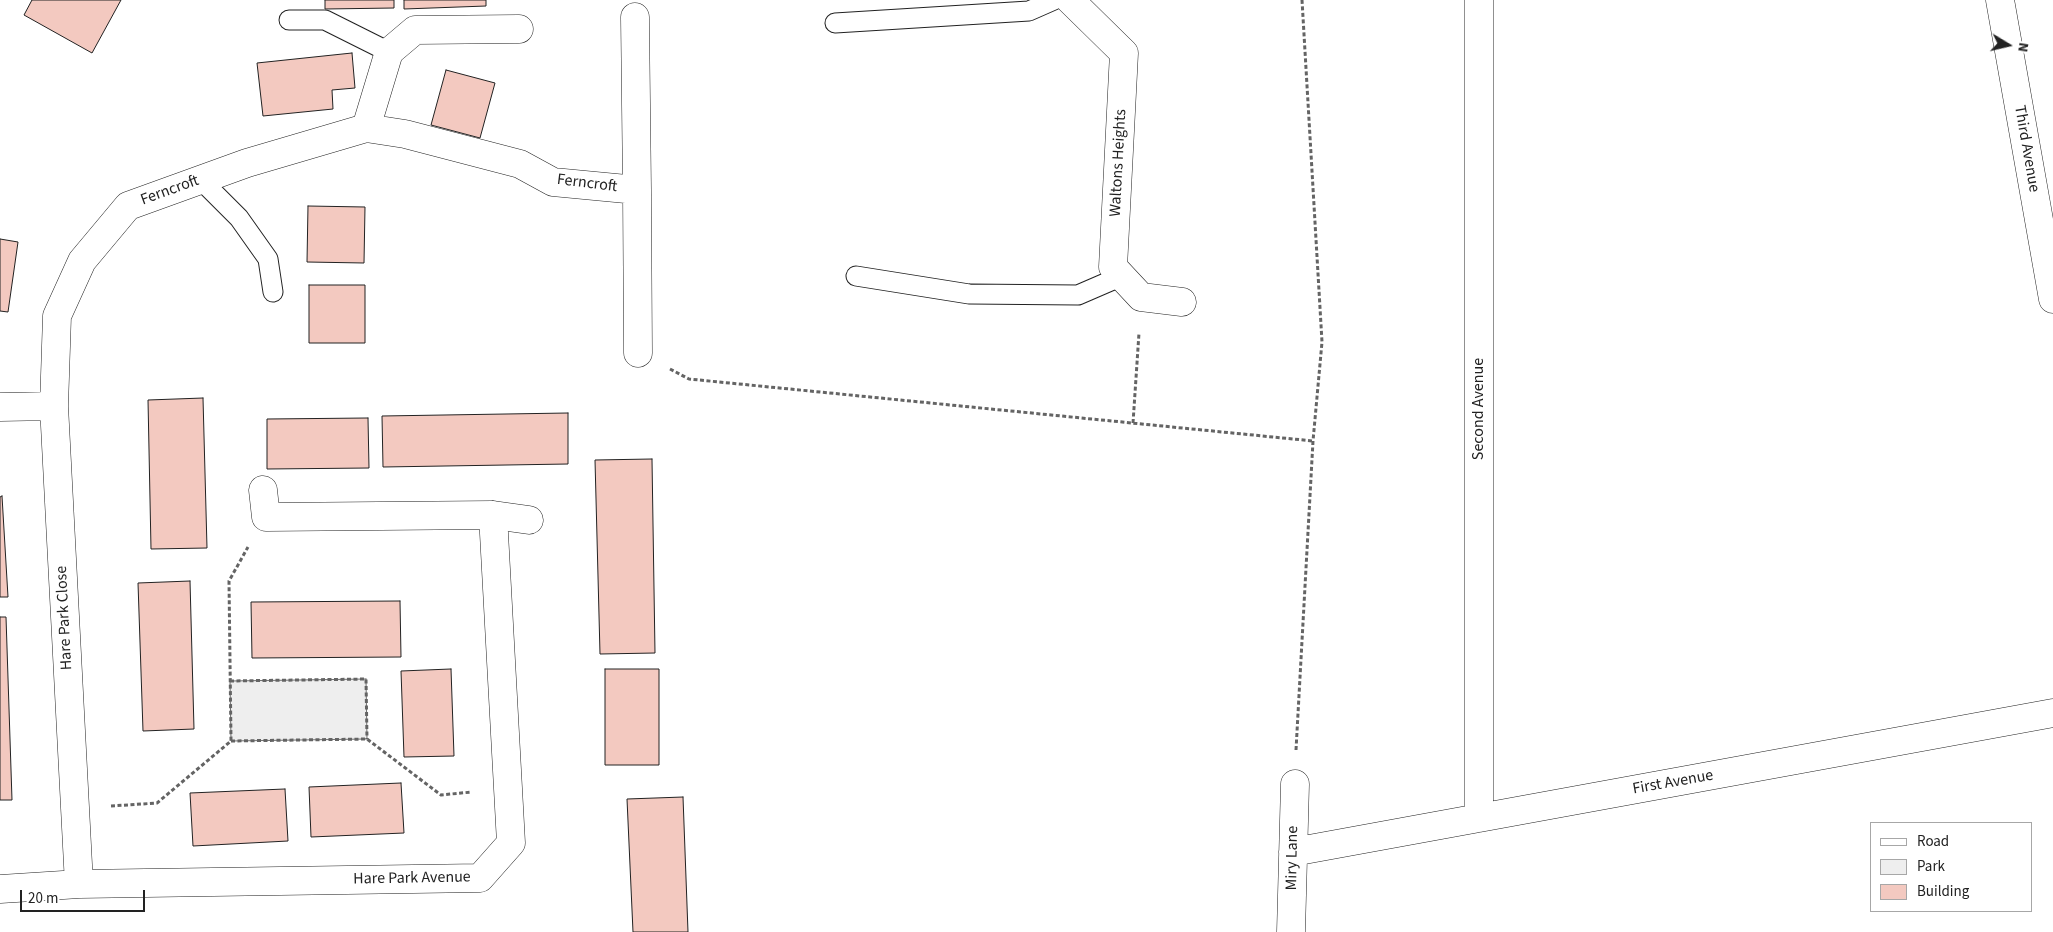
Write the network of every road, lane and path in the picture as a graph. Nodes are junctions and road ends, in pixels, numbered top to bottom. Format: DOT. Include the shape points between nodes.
graph roads {
  1 [pos="1054,0"];
  2 [pos="1070,0"];
  3 [pos="1302,0"];
  4 [pos="1479,0"];
  5 [pos="2000,0"];
  6 [pos="635,17"];
  7 [pos="289,20"];
  8 [pos="835,23"];
  9 [pos="519,29"];
  10 [pos="389,52"];
  11 [pos="366,128"];
  12 [pos="201,180"];
  13 [pos="636,190"];
  14 [pos="2049,253"];
  15 [pos="856,276"];
  16 [pos="1122,276"];
  17 [pos="273,292"];
  18 [pos="1141,297"];
  19 [pos="2053,299"];
  20 [pos="1182,302"];
  21 [pos="638,353"];
  22 [pos="54,406"];
  23 [pos="0,407"];
  24 [pos="1133,423"];
  25 [pos="1313,441"];
  26 [pos="264,503"];
  27 [pos="493,515"];
  28 [pos="529,520"];
  29 [pos="230,681"];
  30 [pos="2053,713"];
  31 [pos="367,739"];
  32 [pos="231,741"];
  33 [pos="1295,784"];
  34 [pos="508,788"];
  35 [pos="74,808"];
  36 [pos="1479,818"];
  37 [pos="1293,852"];
  38 [pos="79,884"];
  39 [pos="0,889"];
  40 [pos="1291,932"];
  1 -- 8 [label="lane" via="1029,11"];
  2 -- 16 [label="street, Waltons Heights" via="1124,53 1113,267"];
  3 -- 25 [label="path" via="1322,342"];
  4 -- 36 [label="street, Second Avenue"];
  5 -- 14 [label="street, Third Avenue"];
  6 -- 13 [label="street, Ferncroft"];
  7 -- 10 [label="lane" via="325,20"];
  9 -- 10 [label="street" via="415,30"];
  10 -- 11 [label="street"];
  11 -- 12 [label="street, Ferncroft"];
  11 -- 13 [label="street, Ferncroft" via="405,134 520,164 553,182"];
  12 -- 17 [label="lane" via="239,218 268,259"];
  12 -- 22 [label="street, Ferncroft" via="128,206 82,261 57,316"];
  13 -- 21 [label="street, Ferncroft"];
  14 -- 19 [label="street, Third Avenue"];
  15 -- 16 [label="lane" via="969,294 1078,295"];
  16 -- 18 [label="street, Waltons Heights"];
  18 -- 20 [label="street"];
  18 -- 24 [label="path"];
  21 -- 24 [label="path" via="689,379"];
  22 -- 23 [label="street"];
  22 -- 35 [label="street, Hare Park Close"];
  24 -- 25 [label="path"];
  25 -- 33 [label="path"];
  26 -- 27 [label="street"];
  26 -- 29 [label="path" via="229,581"];
  27 -- 28 [label="street"];
  27 -- 34 [label="street, Hare Park Avenue"];
  29 -- 31 [label="path" via="366,679"];
  29 -- 32 [label="path"];
  30 -- 36 [label="street, First Avenue"];
  31 -- 32 [label="path"];
  31 -- 34 [label="path" via="441,795"];
  32 -- 35 [label="path" via="157,804"];
  33 -- 37 [label="street, Miry Lane"];
  34 -- 38 [label="street, Hare Park Avenue" via="511,843 480,878"];
  35 -- 38 [label="street, Hare Park Close"];
  36 -- 37 [label="street, First Avenue"];
  37 -- 40 [label="street, Miry Lane"];
  38 -- 39 [label="street, Hare Park Avenue"];
}
